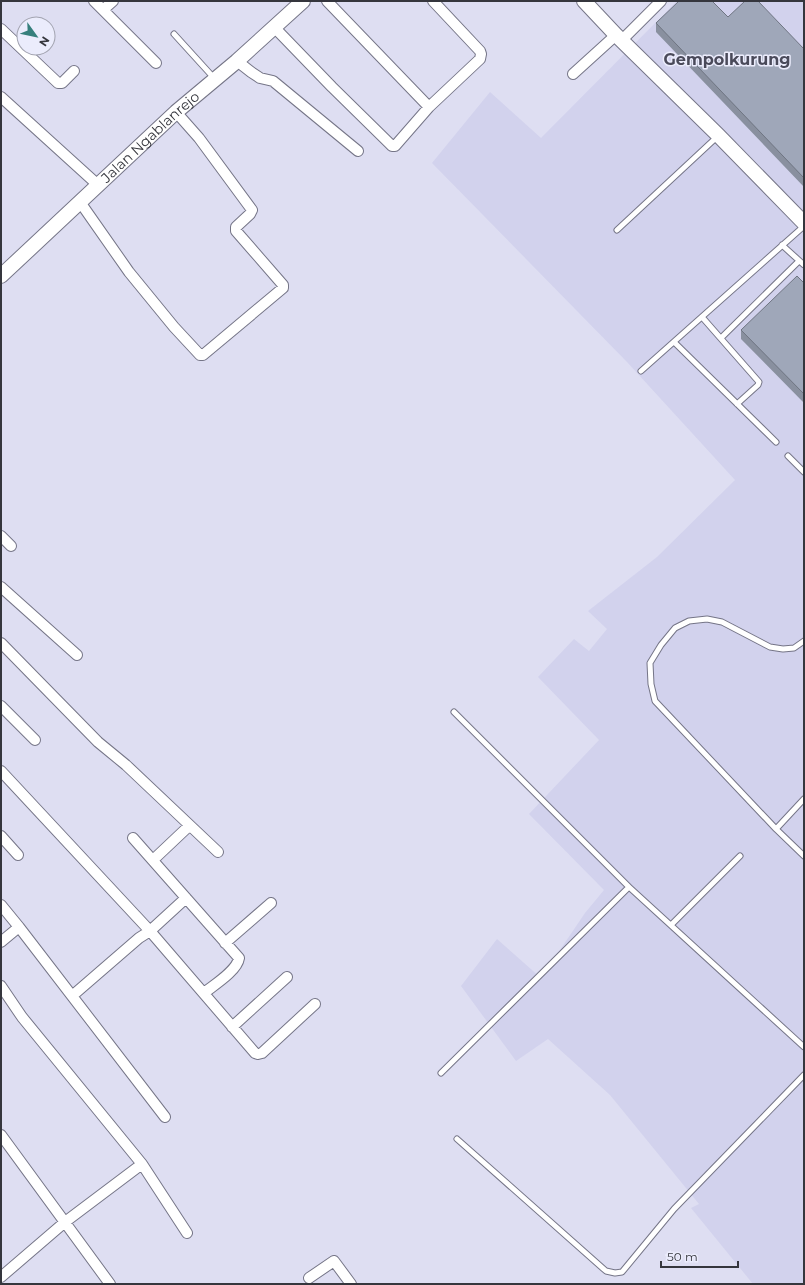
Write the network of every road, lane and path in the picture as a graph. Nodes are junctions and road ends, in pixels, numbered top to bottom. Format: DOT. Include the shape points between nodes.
graph roads {
  1 [pos="94,1"];
  2 [pos="113,1"];
  3 [pos="303,1"];
  4 [pos="327,1"];
  5 [pos="433,1"];
  6 [pos="584,1"];
  7 [pos="661,1"];
  8 [pos="104,9"];
  9 [pos="274,27"];
  10 [pos="1,29"];
  11 [pos="174,34"];
  12 [pos="618,38"];
  13 [pos="238,61"];
  14 [pos="156,63"];
  15 [pos="74,71"];
  16 [pos="573,74"];
  17 [pos="215,79"];
  18 [pos="1,96"];
  19 [pos="429,107"];
  20 [pos="176,112"];
  21 [pos="718,135"];
  22 [pos="358,151"];
  23 [pos="98,185"];
  24 [pos="80,202"];
  25 [pos="804,223"];
  26 [pos="804,226"];
  27 [pos="617,230"];
  28 [pos="782,245"];
  29 [pos="799,261"];
  30 [pos="804,265"];
  31 [pos="1,276"];
  32 [pos="702,317"];
  33 [pos="721,338"];
  34 [pos="674,342"];
  35 [pos="641,371"];
  36 [pos="736,404"];
  37 [pos="776,442"];
  38 [pos="788,456"];
  39 [pos="804,472"];
  40 [pos="1,536"];
  41 [pos="11,546"];
  42 [pos="1,587"];
  43 [pos="804,641"];
  44 [pos="1,643"];
  45 [pos="77,656"];
  46 [pos="1,706"];
  47 [pos="454,712"];
  48 [pos="35,740"];
  49 [pos="1,771"];
  50 [pos="804,799"];
  51 [pos="189,826"];
  52 [pos="776,829"];
  53 [pos="1,836"];
  54 [pos="133,838"];
  55 [pos="218,852"];
  56 [pos="18,855"];
  57 [pos="740,856"];
  58 [pos="804,856"];
  59 [pos="153,860"];
  60 [pos="629,887"];
  61 [pos="186,898"];
  62 [pos="270,903"];
  63 [pos="1,905"];
  64 [pos="671,925"];
  65 [pos="19,927"];
  66 [pos="150,931"];
  67 [pos="1,942"];
  68 [pos="225,943"];
  69 [pos="287,977"];
  70 [pos="1,986"];
  71 [pos="204,994"];
  72 [pos="72,996"];
  73 [pos="315,1004"];
  74 [pos="232,1027"];
  75 [pos="804,1047"];
  76 [pos="440,1073"];
  77 [pos="804,1075"];
  78 [pos="165,1117"];
  79 [pos="1,1135"];
  80 [pos="456,1139"];
  81 [pos="142,1164"];
  82 [pos="65,1222"];
  83 [pos="188,1233"];
  84 [pos="2,1272"];
  85 [pos="309,1278"];
  86 [pos="110,1284"];
  87 [pos="351,1284"];
  1 -- 8 [label="street"];
  2 -- 8 [label="street"];
  3 -- 9 [label="street, Jalan Ngablanrejo"];
  4 -- 19 [label="street"];
  5 -- 19 [label="street" via="481,54 480,59"];
  6 -- 12 [label="street"];
  7 -- 12 [label="street"];
  8 -- 14 [label="street"];
  9 -- 13 [label="street, Jalan Ngablanrejo"];
  9 -- 19 [label="street" via="392,146 395,146"];
  10 -- 15 [label="street" via="58,83 62,83"];
  11 -- 17 [label="lane"];
  12 -- 16 [label="street"];
  12 -- 21 [label="street"];
  13 -- 17 [label="street, Jalan Ngablanrejo"];
  13 -- 22 [label="street" via="260,78 273,81"];
  17 -- 20 [label="street, Jalan Ngablanrejo"];
  18 -- 23 [label="street"];
  20 -- 23 [label="street, Jalan Ngablanrejo"];
  20 -- 24 [label="street" via="199,138 252,210 236,230 283,288 200,355 129,272"];
  21 -- 25 [label="street"];
  21 -- 27 [label="lane"];
  23 -- 24 [label="street, Jalan Ngablanrejo"];
  24 -- 31 [label="street, Jalan Ngablanrejo"];
  26 -- 28 [label="lane"];
  28 -- 29 [label="lane"];
  28 -- 32 [label="lane"];
  29 -- 30 [label="lane"];
  29 -- 33 [label="lane"];
  32 -- 33 [label="lane"];
  32 -- 34 [label="lane"];
  33 -- 36 [label="lane" via="759,382"];
  34 -- 35 [label="lane"];
  34 -- 36 [label="lane"];
  36 -- 37 [label="lane"];
  38 -- 39 [label="lane"];
  40 -- 41 [label="street"];
  42 -- 45 [label="street"];
  43 -- 52 [label="lane" via="794,648 770,647 722,622 707,618 689,621 675,628 660,645 650,664 655,701"];
  44 -- 51 [label="street" via="98,742 126,765"];
  46 -- 48 [label="street"];
  47 -- 60 [label="lane"];
  49 -- 66 [label="street"];
  50 -- 52 [label="lane"];
  51 -- 55 [label="street"];
  51 -- 59 [label="street"];
  52 -- 58 [label="lane"];
  53 -- 56 [label="street"];
  54 -- 59 [label="street"];
  57 -- 64 [label="lane"];
  59 -- 61 [label="street"];
  60 -- 64 [label="lane"];
  60 -- 76 [label="lane"];
  61 -- 66 [label="street"];
  61 -- 68 [label="street"];
  62 -- 68 [label="street"];
  63 -- 65 [label="street"];
  64 -- 75 [label="lane"];
  65 -- 67 [label="street"];
  65 -- 72 [label="street"];
  66 -- 71 [label="street"];
  66 -- 72 [label="street"];
  68 -- 71 [label="street" via="239,958 238,963"];
  69 -- 74 [label="street"];
  70 -- 81 [label="street" via="22,1017"];
  71 -- 74 [label="street"];
  72 -- 78 [label="street"];
  73 -- 74 [label="street" via="262,1053 255,1053"];
  77 -- 80 [label="lane" via="674,1209 622,1272 606,1271"];
  79 -- 82 [label="street"];
  81 -- 82 [label="street"];
  81 -- 83 [label="street"];
  82 -- 84 [label="street"];
  82 -- 86 [label="street"];
  85 -- 87 [label="street" via="334,1261"];
}
